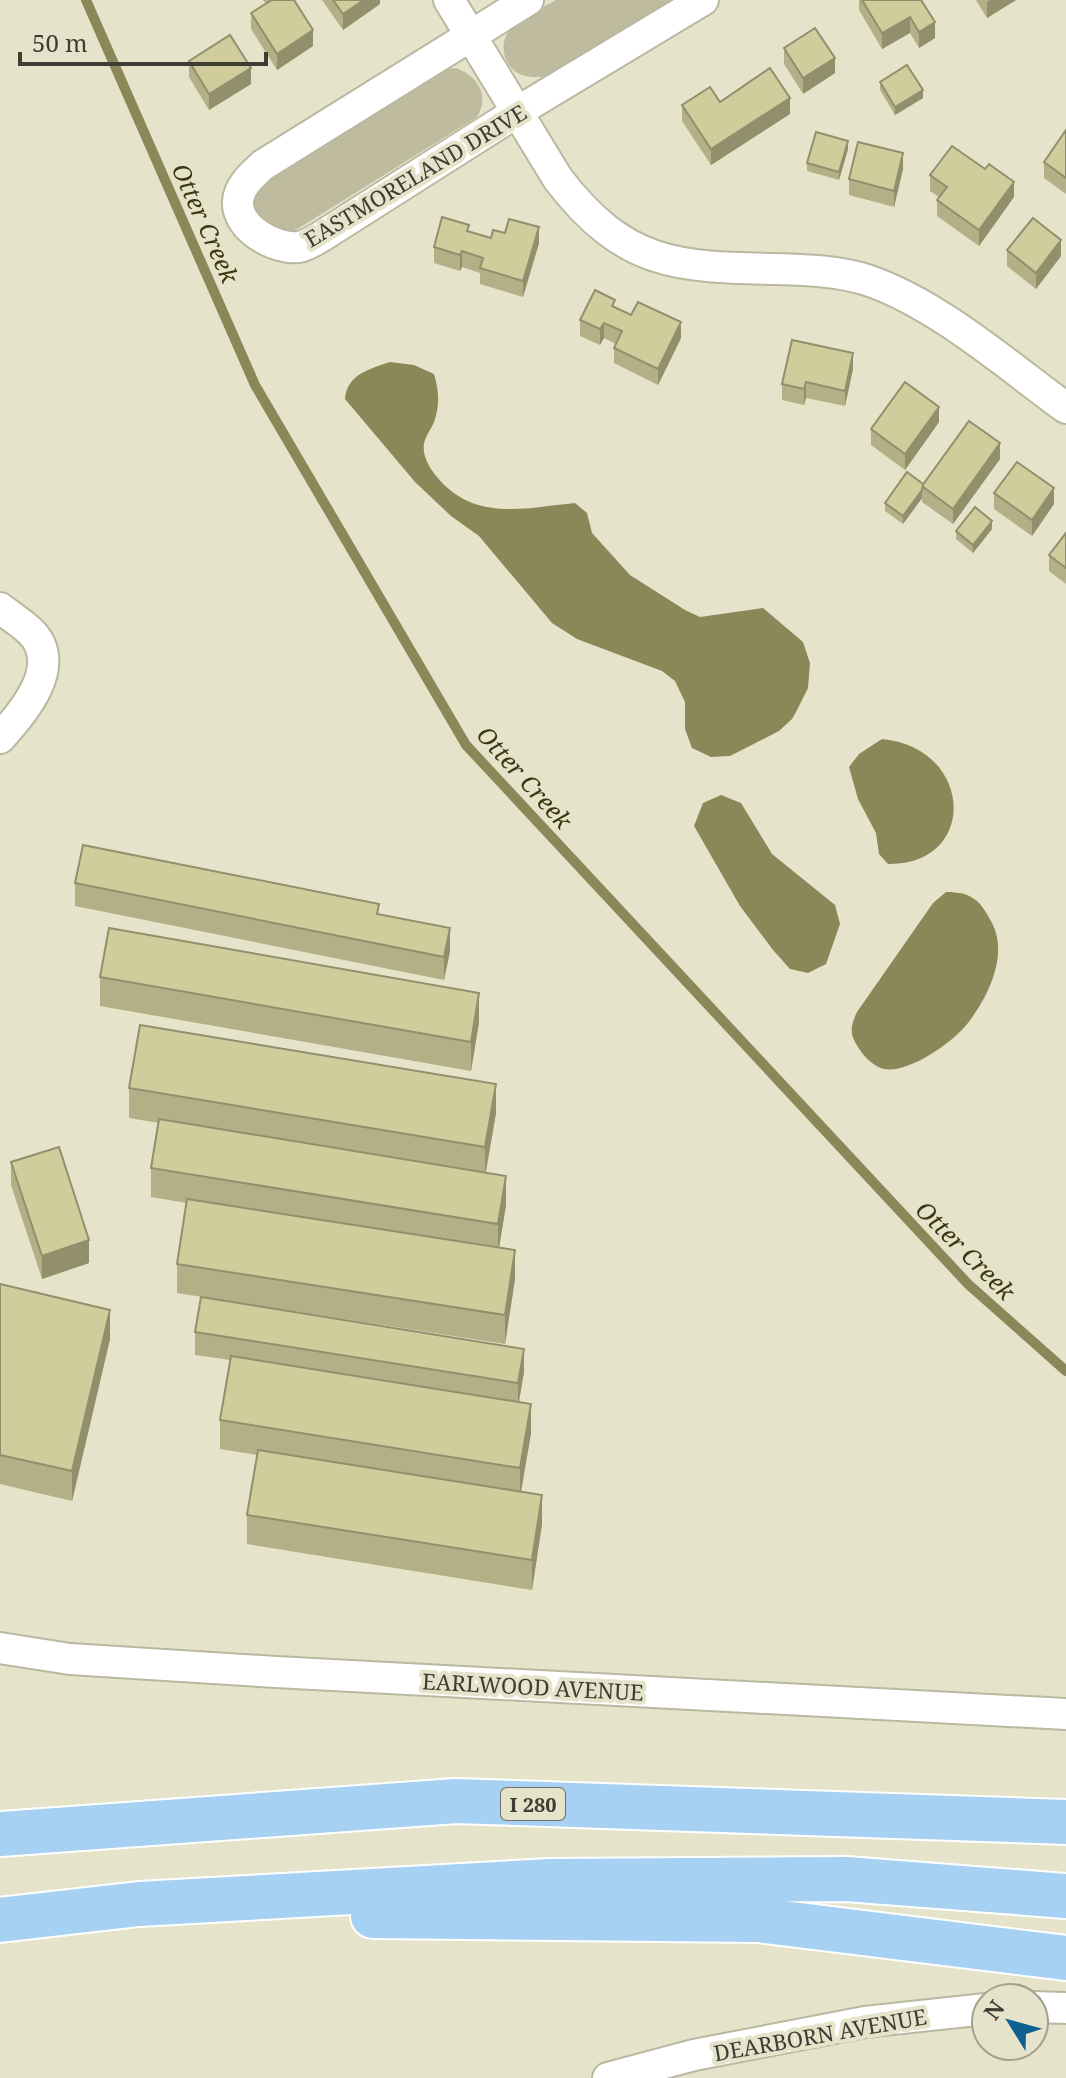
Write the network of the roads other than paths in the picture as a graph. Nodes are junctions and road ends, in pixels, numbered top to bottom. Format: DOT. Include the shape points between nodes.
graph roads {
  1 [pos="449,0"];
  2 [pos="528,0"];
  3 [pos="703,0"];
  4 [pos="470,36"];
  5 [pos="517,112"];
  6 [pos="1066,408"];
  7 [pos="0,608"];
  8 [pos="0,738"];
  9 [pos="0,1648"];
  10 [pos="1066,1714"];
  11 [pos="1066,1822"];
  12 [pos="0,1834"];
  13 [pos="1066,1896"];
  14 [pos="139,1904"];
  15 [pos="0,1920"];
  16 [pos="1066,1958"];
  17 [pos="970,2011"];
  18 [pos="608,2078"];
  1 -- 4 [label="street"];
  2 -- 4 [label="street, EASTMORELAND DRIVE"];
  3 -- 5 [label="street, EASTMORELAND DRIVE"];
  4 -- 5 [label="street"];
  4 -- 5 [label="street, EASTMORELAND DRIVE" via="263,165 247,180 238,201 243,219 278,245 299,247"];
  5 -- 6 [label="street" via="571,195 628,244 689,266 810,270 882,285 925,306"];
  7 -- 8 [label="street" via="33,633 43,652 35,695"];
  9 -- 10 [label="street, EARLWOOD AVENUE" via="70,1659 276,1672"];
  11 -- 12 [label="highway, I 280" via="456,1801"];
  13 -- 14 [label="highway" via="846,1879 566,1881"];
  14 -- 15 [label="highway"];
  14 -- 16 [label="highway" via="412,1918 758,1920"];
  17 -- 18 [label="street, DEARBORN AVENUE" via="865,2022 694,2055"];
}
